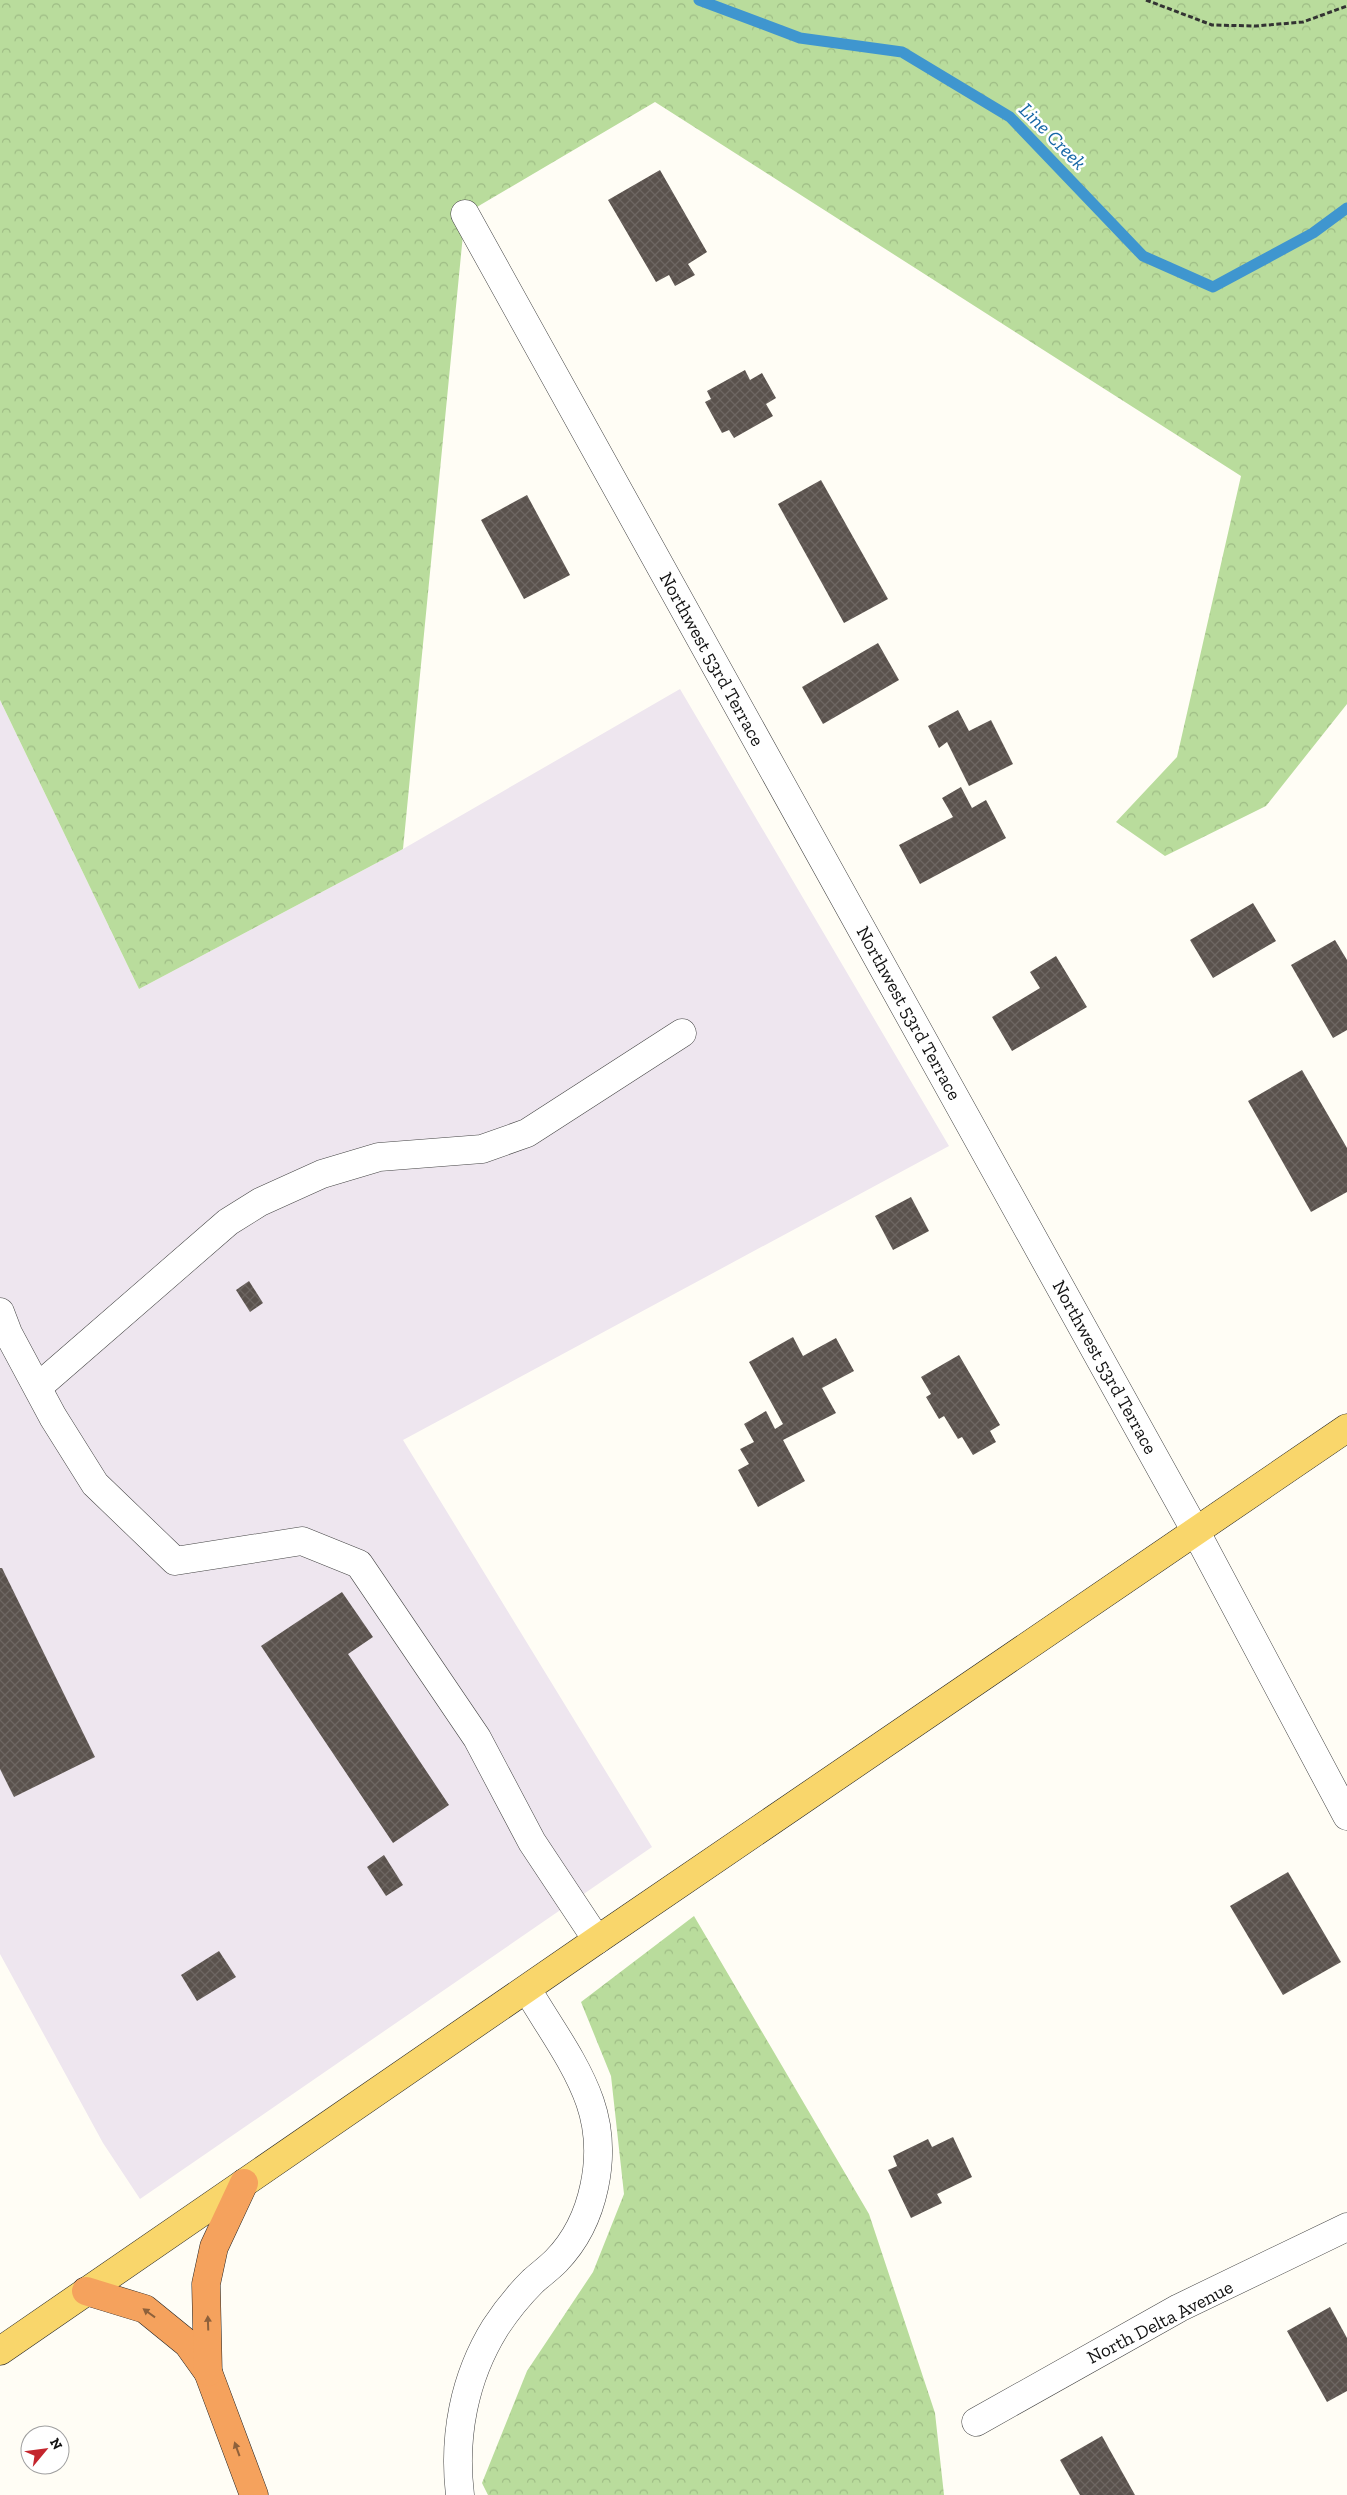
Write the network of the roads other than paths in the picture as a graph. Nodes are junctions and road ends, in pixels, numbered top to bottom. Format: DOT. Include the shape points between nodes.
graph roads {
  1 [pos="465,214"];
  2 [pos="682,1033"];
  3 [pos="0,1312"];
  4 [pos="38,1388"];
  5 [pos="1347,1428"];
  6 [pos="1196,1532"];
  7 [pos="1347,1816"];
  8 [pos="597,1940"];
  9 [pos="527,1989"];
  10 [pos="244,2183"];
  11 [pos="1347,2228"];
  12 [pos="86,2291"];
  13 [pos="0,2350"];
  14 [pos="208,2372"];
  15 [pos="976,2422"];
  16 [pos="254,2495"];
  17 [pos="460,2495"];
  1 -- 6 [label="street, Northwest 53rd Terrace"];
  2 -- 4 [label="street" via="527,1133 482,1149 379,1157 322,1174 260,1202 228,1222"];
  3 -- 4 [label="street"];
  4 -- 8 [label="street" via="95,1484 175,1561 302,1541 359,1564 477,1738 532,1842"];
  5 -- 6 [label="main road"];
  6 -- 7 [label="street, Northwest 53rd Terrace"];
  6 -- 8 [label="main road"];
  8 -- 9 [label="main road"];
  9 -- 10 [label="main road"];
  9 -- 17 [label="street" via="590,2102 597,2148 594,2186 587,2213 574,2238 557,2261 513,2303 481,2355 462,2413 457,2474"];
  10 -- 12 [label="main road"];
  14 -- 10 [label="highway, one-way" via="206,2284 214,2247"];
  11 -- 15 [label="street, North Delta Avenue" via="1179,2308"];
  12 -- 13 [label="main road"];
  14 -- 12 [label="highway, one-way" via="188,2344 145,2309"];
  16 -- 14 [label="highway, one-way"];
}
